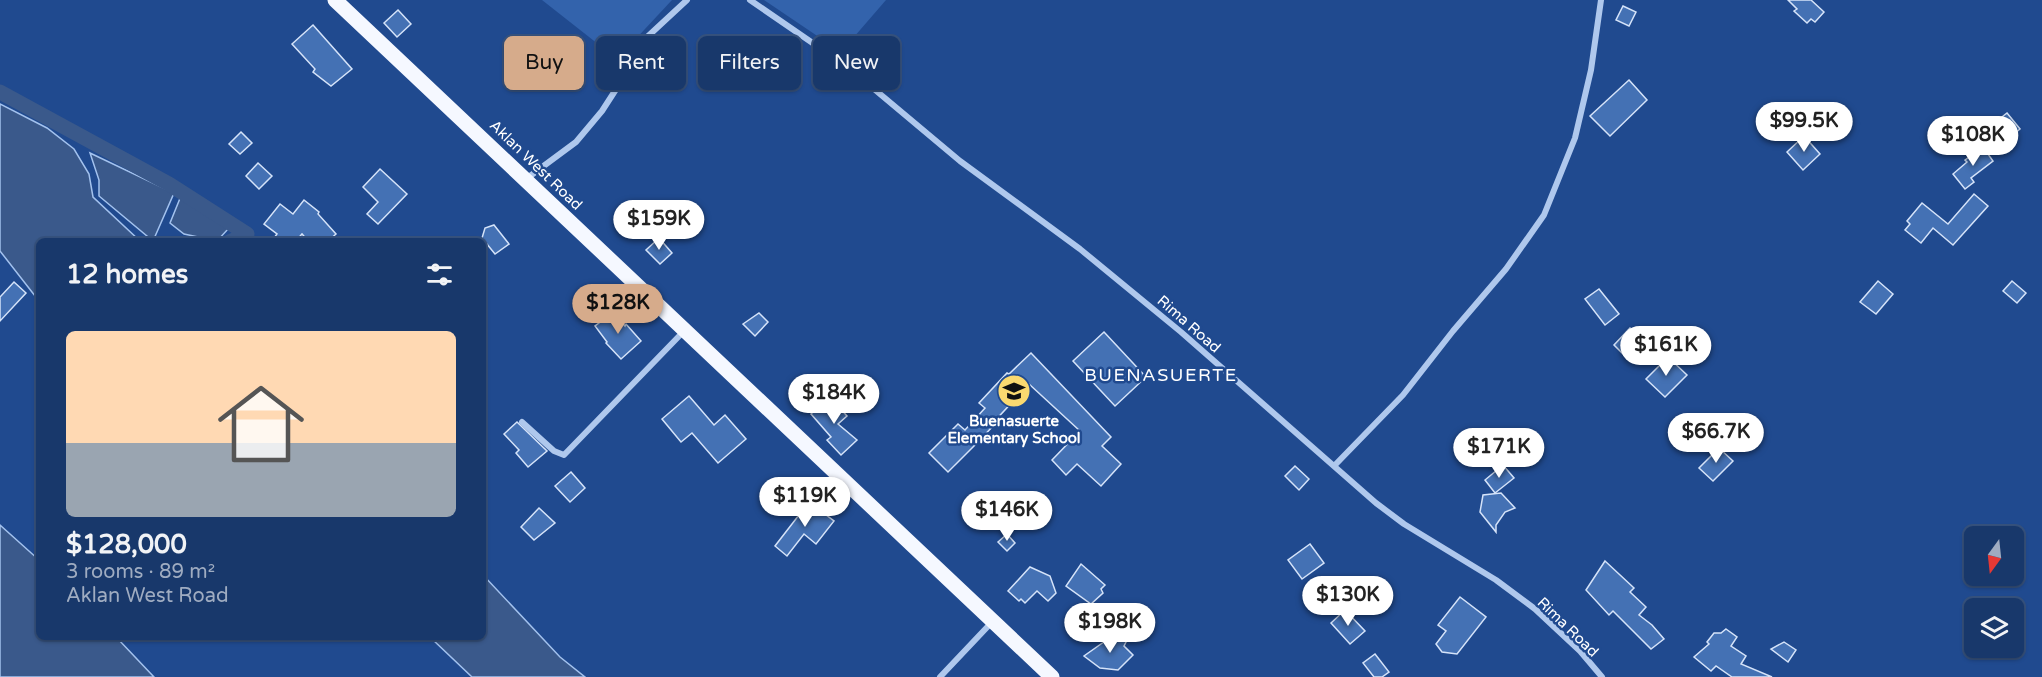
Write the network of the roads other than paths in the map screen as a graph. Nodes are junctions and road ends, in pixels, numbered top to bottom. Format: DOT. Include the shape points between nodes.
graph roads {
  1 [pos="335,0"];
  2 [pos="687,0"];
  3 [pos="750,0"];
  4 [pos="1601,0"];
  5 [pos="525,180"];
  6 [pos="684,331"];
  7 [pos="522,422"];
  8 [pos="1335,465"];
  9 [pos="993,621"];
  10 [pos="940,677"];
  11 [pos="1052,677"];
  12 [pos="1602,677"];
  1 -- 5 [label="main road, Aklan West Road"];
  2 -- 5 [label="street" via="632,51 622,80 576,142"];
  3 -- 8 [label="street, Rima Road" via="849,68 960,161 1080,249"];
  4 -- 8 [label="street" via="1591,70 1575,138 1544,215 1506,269 1402,395"];
  5 -- 6 [label="main road, Aklan West Road"];
  6 -- 7 [label="street" via="564,455 554,452"];
  6 -- 9 [label="main road, Aklan West Road"];
  8 -- 12 [label="street, Rima Road" via="1404,524 1496,580 1535,609"];
  9 -- 10 [label="street"];
  9 -- 11 [label="main road, Aklan West Road"];
}
